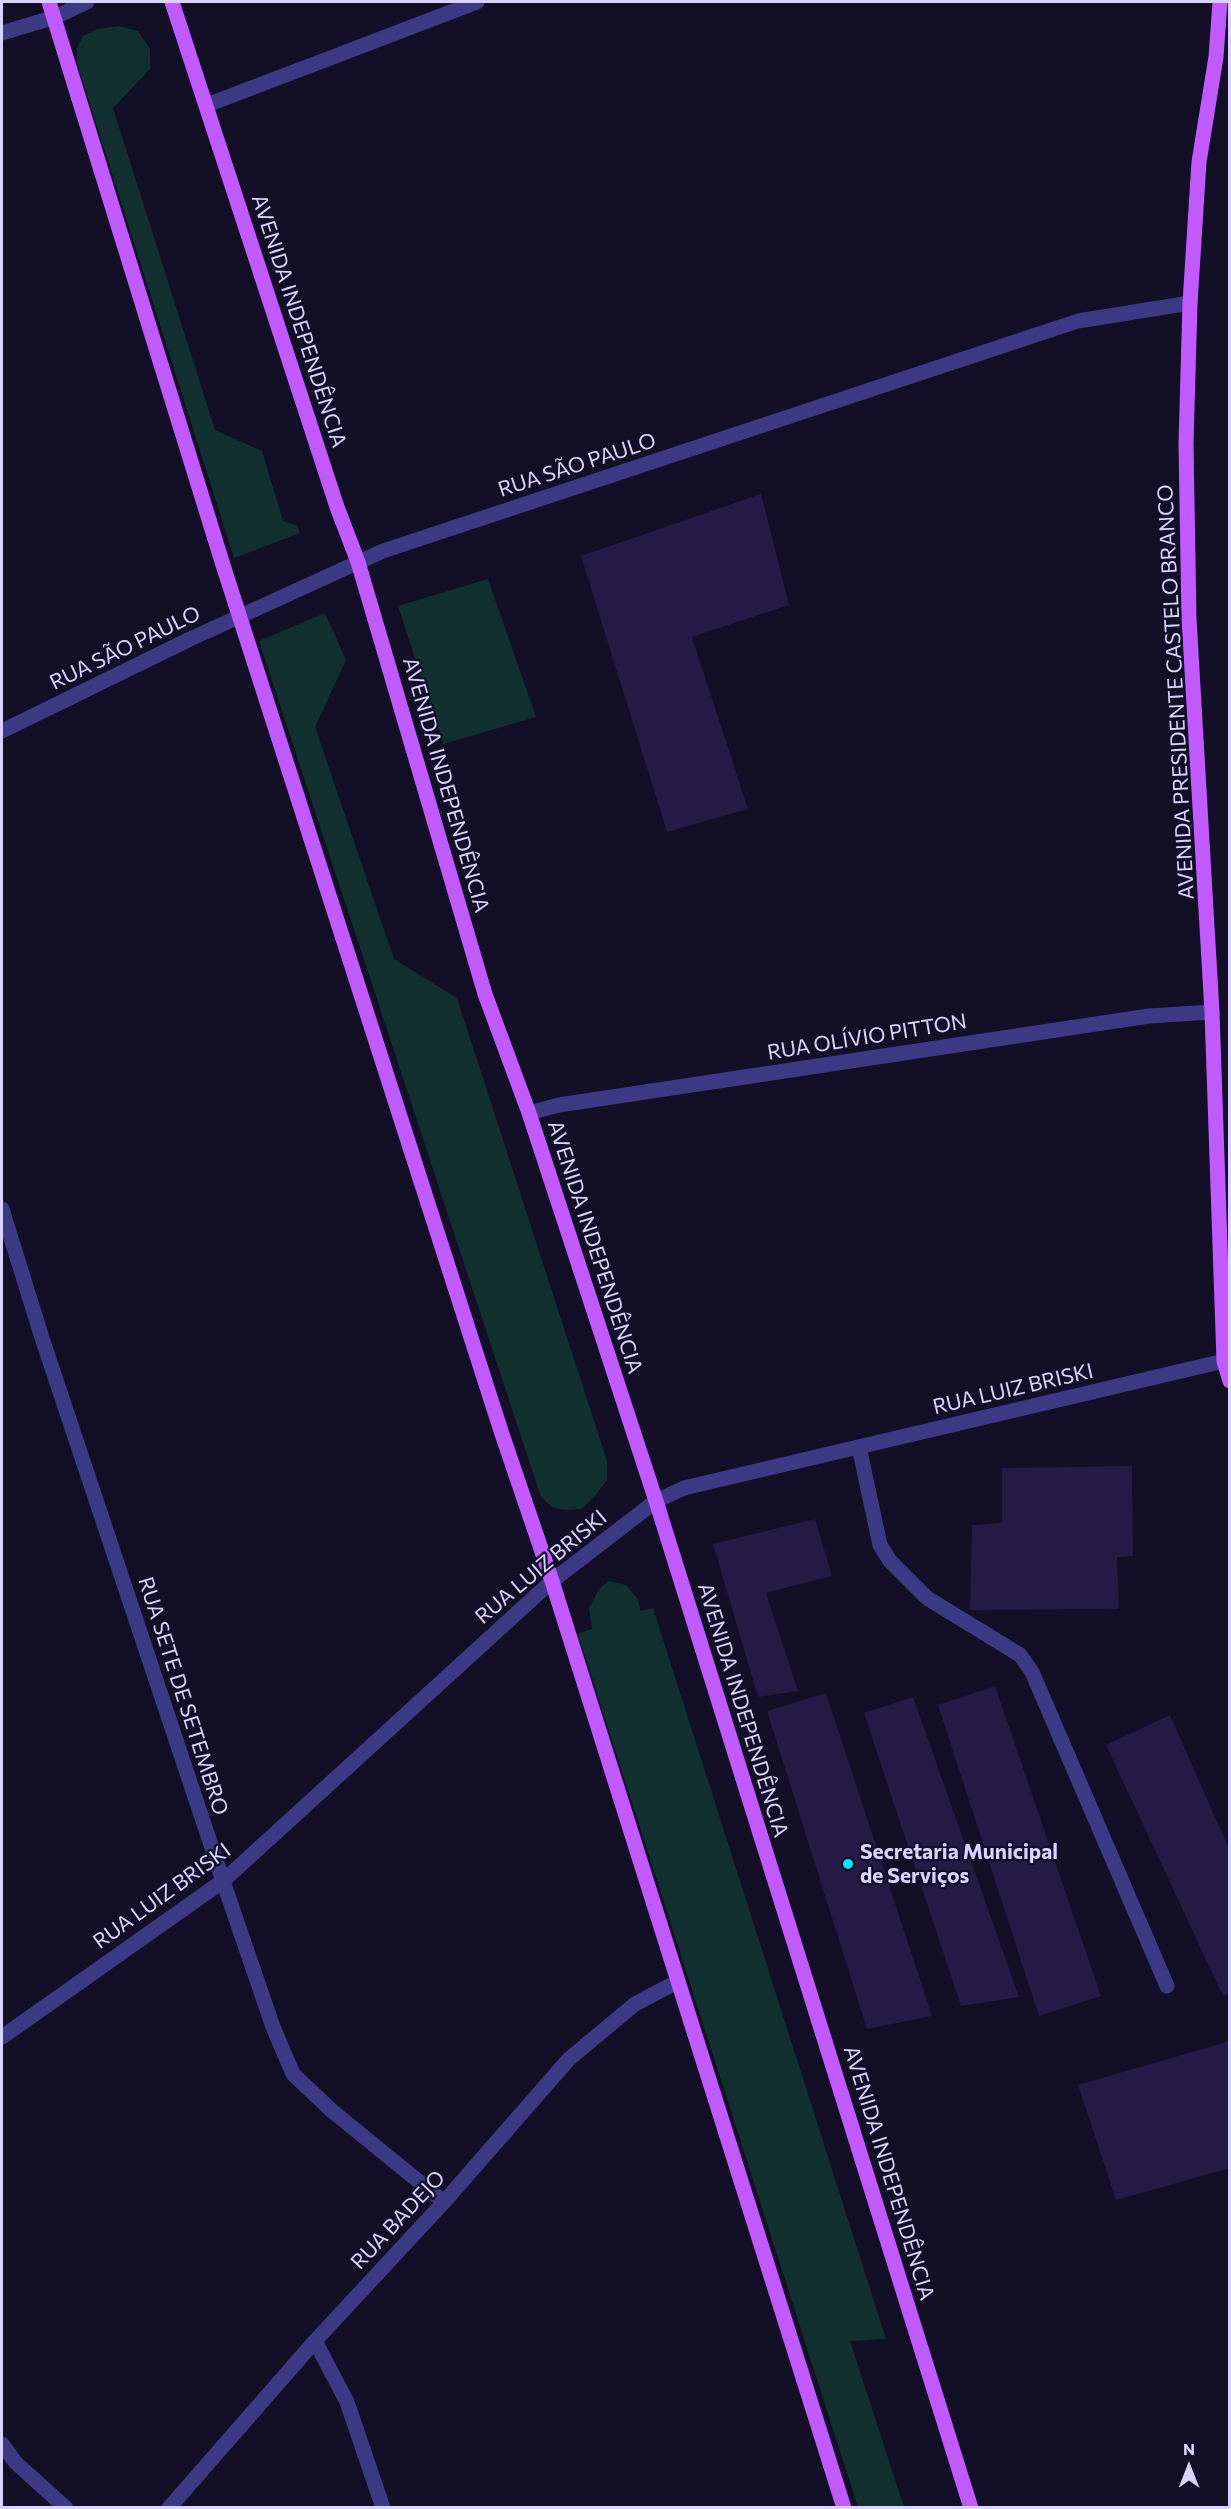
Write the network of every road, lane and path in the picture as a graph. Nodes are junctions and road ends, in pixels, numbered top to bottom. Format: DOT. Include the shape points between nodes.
graph roads {
  1 [pos="49,2"];
  2 [pos="87,2"];
  3 [pos="172,2"];
  4 [pos="477,2"];
  5 [pos="1220,2"];
  6 [pos="55,17"];
  7 [pos="2,33"];
  8 [pos="207,105"];
  9 [pos="1190,303"];
  10 [pos="358,562"];
  11 [pos="240,615"];
  12 [pos="2,731"];
  13 [pos="1212,1012"];
  14 [pos="529,1113"];
  15 [pos="2,1209"];
  16 [pos="1224,1361"];
  17 [pos="1230,1381"];
  18 [pos="859,1447"];
  19 [pos="656,1501"];
  20 [pos="552,1581"];
  21 [pos="223,1881"];
  22 [pos="677,1982"];
  23 [pos="1167,1986"];
  24 [pos="2,2037"];
  25 [pos="444,2202"];
  26 [pos="315,2340"];
  27 [pos="2,2444"];
  28 [pos="66,2508"];
  29 [pos="169,2508"];
  30 [pos="383,2508"];
  31 [pos="844,2508"];
  32 [pos="971,2508"];
  1 -- 6 [label="main road"];
  2 -- 6 [label="street"];
  3 -- 8 [label="main road, AVENIDA INDEPENDÊNCIA"];
  4 -- 8 [label="street"];
  5 -- 9 [label="main road, AVENIDA PRESIDENTE CASTELO BRANCO" via="1216,57 1199,162"];
  6 -- 7 [label="street"];
  6 -- 11 [label="main road"];
  8 -- 10 [label="main road, AVENIDA INDEPENDÊNCIA"];
  9 -- 10 [label="street, RUA SÃO PAULO" via="1078,321"];
  9 -- 13 [label="main road, AVENIDA PRESIDENTE CASTELO BRANCO" via="1186,444 1189,619"];
  10 -- 11 [label="street, RUA SÃO PAULO"];
  10 -- 14 [label="main road, AVENIDA INDEPENDÊNCIA" via="485,994"];
  11 -- 12 [label="street, RUA SÃO PAULO"];
  11 -- 20 [label="main road"];
  13 -- 14 [label="street, RUA OLÍVIO PITTON" via="1149,1016 559,1105"];
  13 -- 16 [label="main road, AVENIDA PRESIDENTE CASTELO BRANCO"];
  14 -- 19 [label="main road, AVENIDA INDEPENDÊNCIA"];
  15 -- 21 [label="street, RUA SETE DE SETEMBRO"];
  16 -- 17 [label="main road, AVENIDA PRESIDENTE CASTELO BRANCO"];
  16 -- 18 [label="street, RUA LUIZ BRISKI"];
  18 -- 19 [label="street, RUA LUIZ BRISKI" via="684,1488"];
  18 -- 23 [label="street" via="880,1545 890,1561 927,1598 1020,1655 1032,1672"];
  19 -- 20 [label="street, RUA LUIZ BRISKI"];
  19 -- 32 [label="main road, AVENIDA INDEPENDÊNCIA"];
  20 -- 21 [label="street, RUA LUIZ BRISKI"];
  20 -- 22 [label="main road"];
  21 -- 24 [label="street, RUA LUIZ BRISKI"];
  21 -- 25 [label="street, RUA SETE DE SETEMBRO" via="293,2074"];
  22 -- 25 [label="street, RUA BADEJO" via="635,2004 568,2060"];
  22 -- 31 [label="main road"];
  25 -- 26 [label="street, RUA BADEJO"];
  26 -- 29 [label="street, RUA BADEJO"];
  26 -- 30 [label="street" via="347,2402"];
  27 -- 28 [label="street" via="16,2463"];
}
